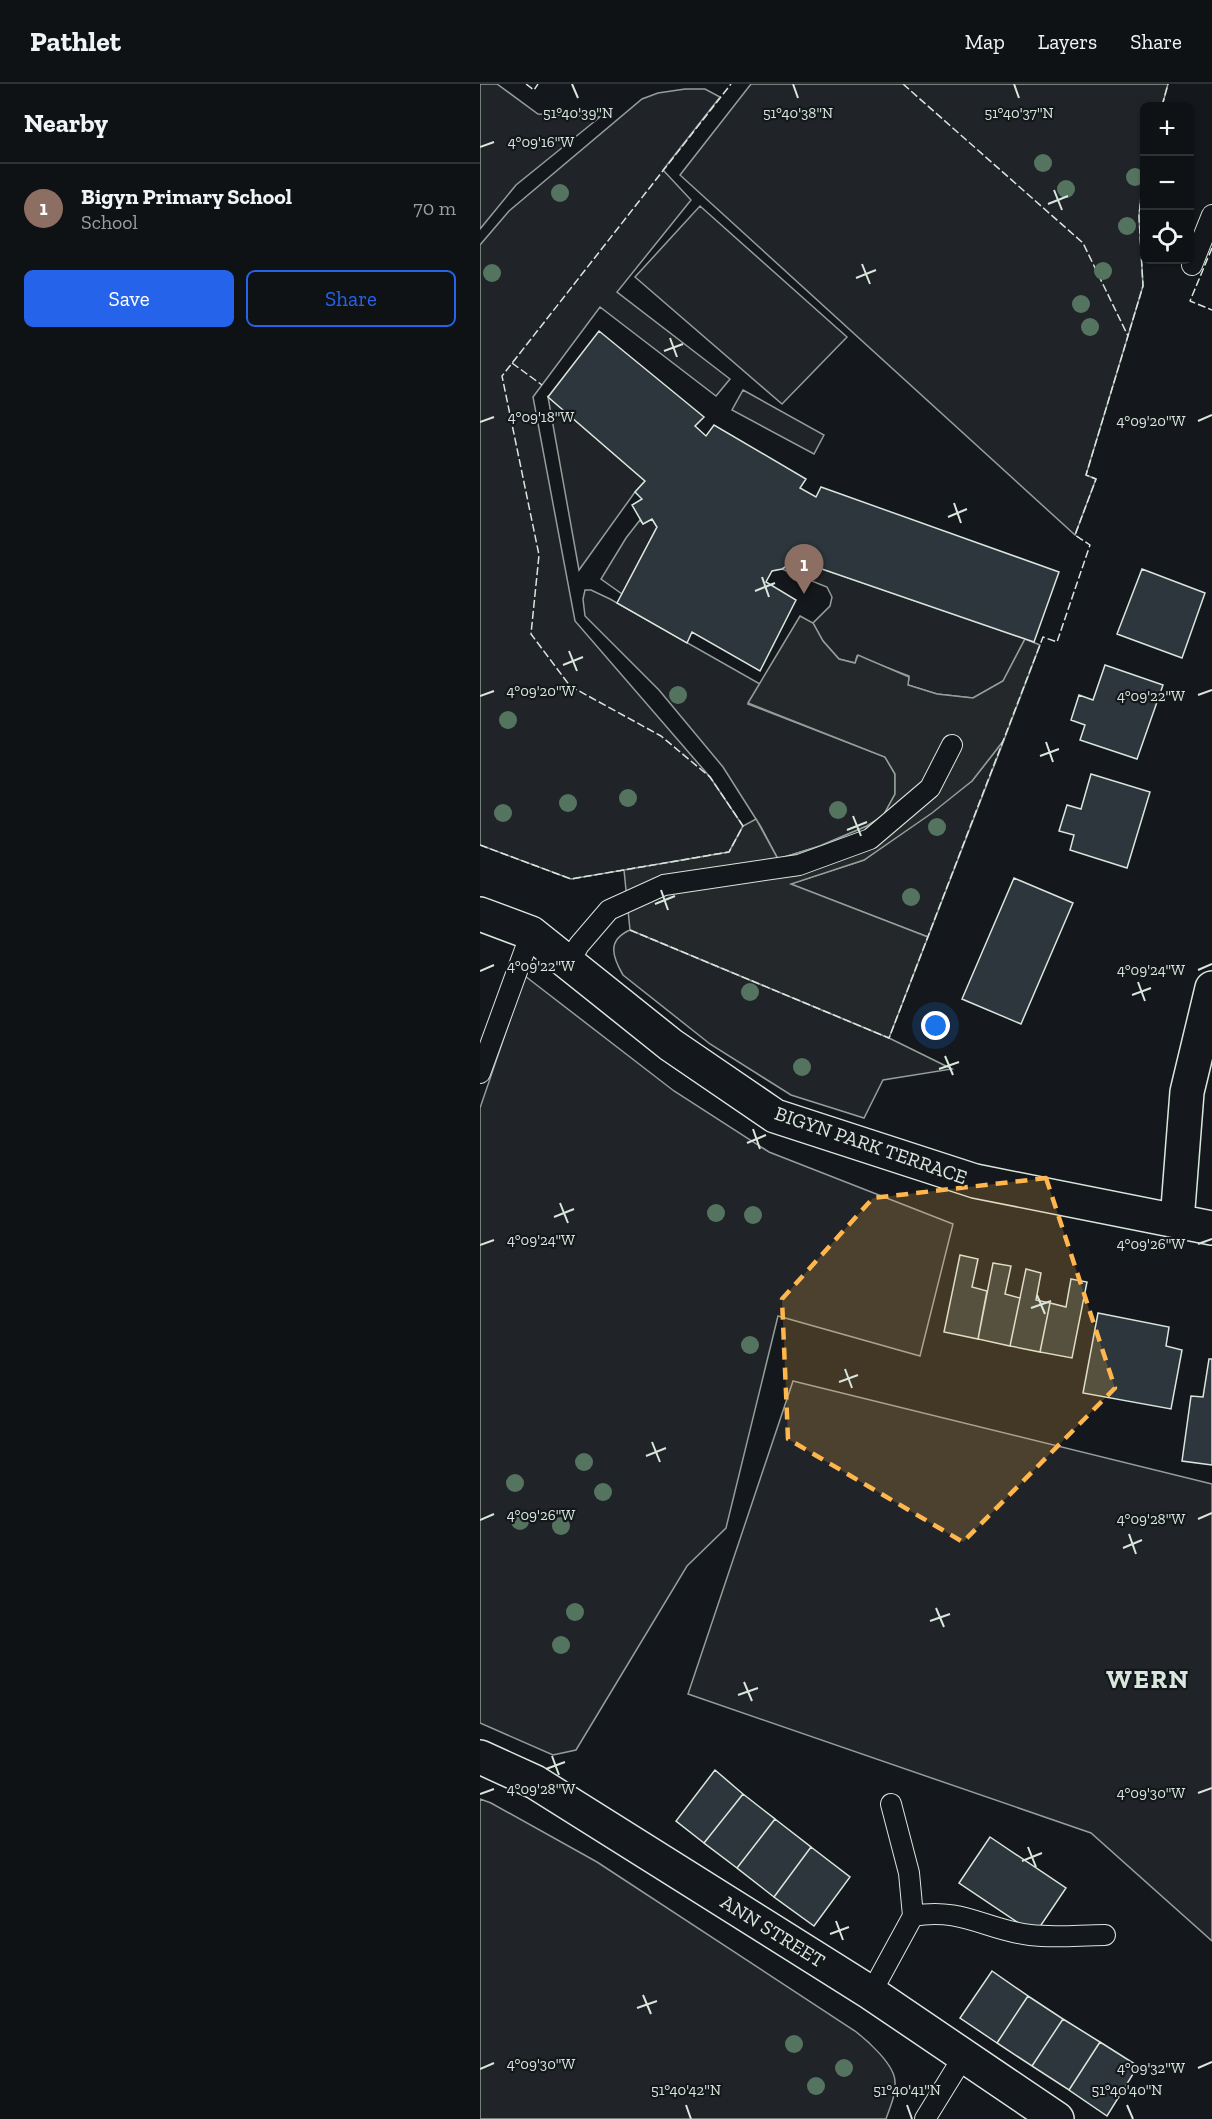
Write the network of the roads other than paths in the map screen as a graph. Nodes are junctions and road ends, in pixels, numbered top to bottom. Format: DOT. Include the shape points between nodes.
graph roads {
  1 [pos="1212,215"];
  2 [pos="1192,265"];
  3 [pos="952,745"];
  4 [pos="480,914"];
  5 [pos="531,933"];
  6 [pos="568,964"];
  7 [pos="1212,988"];
  8 [pos="480,1073"];
  9 [pos="1177,1221"];
  10 [pos="1212,1228"];
  11 [pos="480,1757"];
  12 [pos="891,1804"];
  13 [pos="913,1916"];
  14 [pos="1105,1935"];
  15 [pos="871,1993"];
  16 [pos="965,2054"];
  17 [pos="925,2119"];
  18 [pos="1058,2119"];
  1 -- 2 [label="lane"];
  3 -- 6 [label="lane" via="930,788 870,839 799,865 664,885 609,910"];
  4 -- 5 [label="street, BIGYN PARK TERRACE"];
  5 -- 6 [label="street, BIGYN PARK TERRACE"];
  5 -- 8 [label="lane"];
  6 -- 9 [label="street, BIGYN PARK TERRACE" via="671,1045 775,1116 975,1180"];
  7 -- 9 [label="street" via="1187,1092"];
  9 -- 10 [label="street, BIGYN PARK TERRACE"];
  11 -- 15 [label="street, ANN STREET" via="535,1782"];
  12 -- 13 [label="lane" via="909,1873"];
  13 -- 14 [label="lane" via="933,1912 957,1915 1030,1935"];
  13 -- 15 [label="lane"];
  15 -- 16 [label="street, ANN STREET"];
  16 -- 17 [label="lane"];
  16 -- 18 [label="street, ANN STREET"];
}
